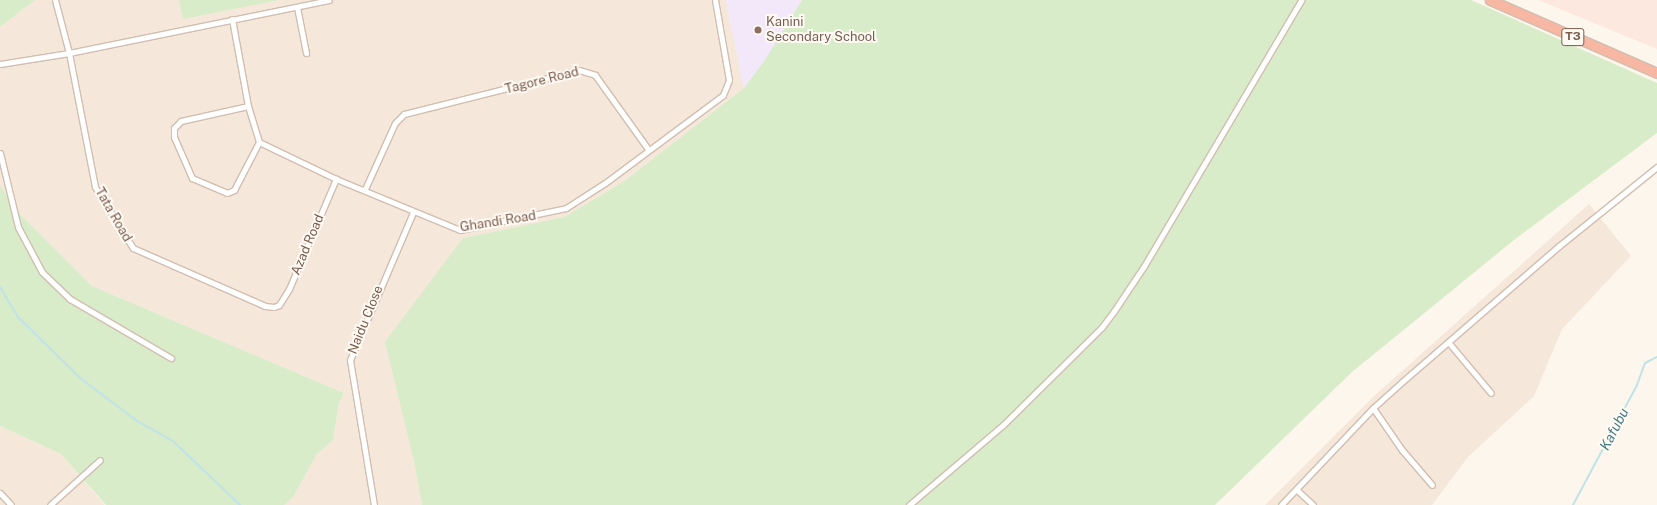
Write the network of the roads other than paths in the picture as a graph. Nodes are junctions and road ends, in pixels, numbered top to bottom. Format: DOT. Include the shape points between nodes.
graph roads {
  1 [pos="55,0"];
  2 [pos="329,0"];
  3 [pos="715,0"];
  4 [pos="1300,0"];
  5 [pos="1490,0"];
  6 [pos="297,7"];
  7 [pos="232,19"];
  8 [pos="69,53"];
  9 [pos="306,53"];
  10 [pos="0,64"];
  11 [pos="1657,73"];
  12 [pos="248,106"];
  13 [pos="259,142"];
  14 [pos="648,149"];
  15 [pos="0,154"];
  16 [pos="1657,167"];
  17 [pos="336,179"];
  18 [pos="365,190"];
  19 [pos="413,212"];
  20 [pos="274,307"];
  21 [pos="1449,343"];
  22 [pos="171,358"];
  23 [pos="1491,393"];
  24 [pos="1373,408"];
  25 [pos="100,460"];
  26 [pos="1432,485"];
  27 [pos="1297,490"];
  28 [pos="0,493"];
  29 [pos="11,505"];
  30 [pos="50,505"];
  31 [pos="374,505"];
  32 [pos="910,505"];
  33 [pos="1281,505"];
  34 [pos="1313,505"];
  1 -- 8 [label="street, Tata Road"];
  2 -- 6 [label="street"];
  3 -- 14 [label="street, Ghandi Road" via="729,74 727,91"];
  4 -- 32 [label="street" via="1144,266 1102,327 1003,425"];
  5 -- 11 [label="highway, T3"];
  6 -- 7 [label="street"];
  6 -- 9 [label="street"];
  7 -- 8 [label="street"];
  7 -- 12 [label="street"];
  8 -- 10 [label="street"];
  8 -- 20 [label="street, Tata Road" via="95,187 131,246 265,306"];
  12 -- 13 [label="street"];
  12 -- 13 [label="street" via="181,122 174,128 174,137 192,178 227,193 234,190"];
  13 -- 17 [label="street, Ghandi Road"];
  14 -- 18 [label="street, Tagore Road" via="598,79 588,71 579,70 401,116 395,123"];
  14 -- 19 [label="street, Ghandi Road" via="605,183 556,212 460,230"];
  15 -- 22 [label="street" via="18,227 42,272 70,299"];
  16 -- 21 [label="street" via="1559,246"];
  17 -- 18 [label="street, Ghandi Road"];
  17 -- 20 [label="street, Azad Road" via="289,289 279,305"];
  18 -- 19 [label="street, Ghandi Road"];
  19 -- 31 [label="street, Naidu Close" via="350,360"];
  21 -- 23 [label="street"];
  21 -- 24 [label="street"];
  24 -- 26 [label="street" via="1402,450"];
  24 -- 27 [label="street"];
  25 -- 30 [label="street"];
  27 -- 33 [label="street"];
  27 -- 34 [label="street"];
  28 -- 29 [label="street"];
}
